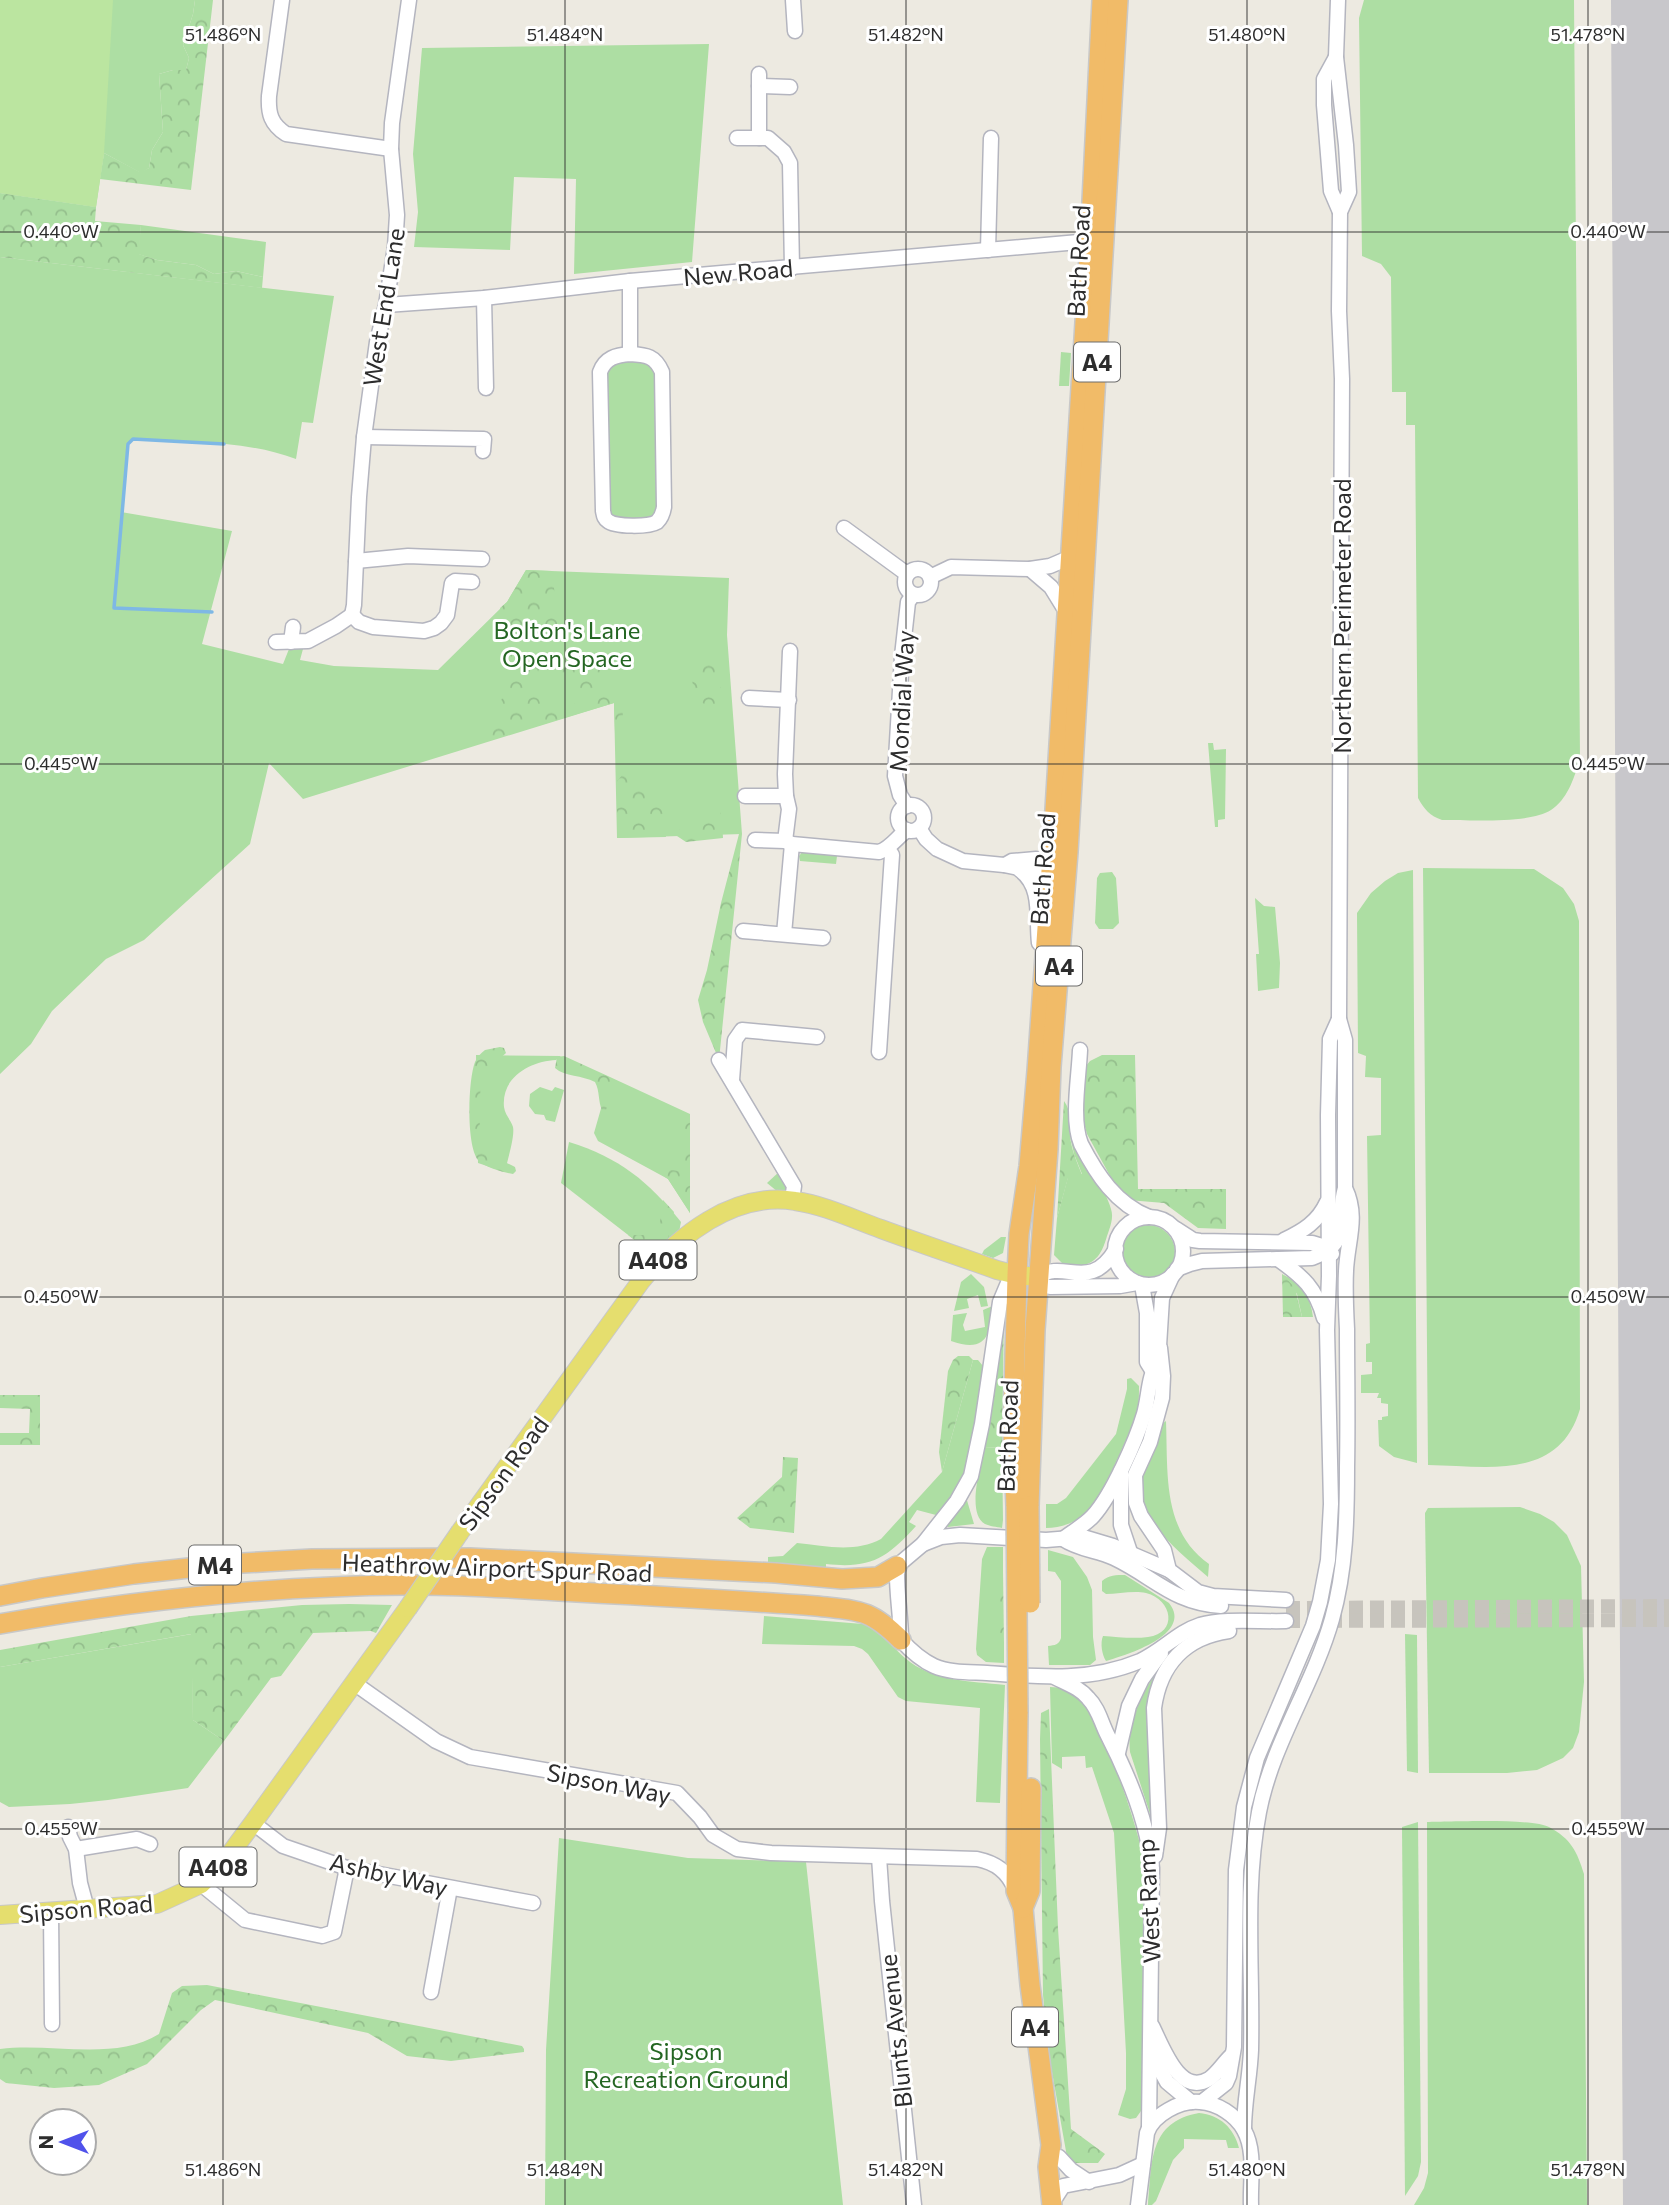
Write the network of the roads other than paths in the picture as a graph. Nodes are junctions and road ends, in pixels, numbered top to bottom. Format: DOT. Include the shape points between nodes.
graph roads {
  1 [pos="282,0"];
  2 [pos="408,0"];
  3 [pos="793,0"];
  4 [pos="1102,0"];
  5 [pos="1118,0"];
  6 [pos="1338,0"];
  7 [pos="794,32"];
  8 [pos="790,87"];
  9 [pos="737,138"];
  10 [pos="759,138"];
  11 [pos="991,138"];
  12 [pos="391,149"];
  13 [pos="1090,241"];
  14 [pos="988,250"];
  15 [pos="792,268"];
  16 [pos="630,281"];
  17 [pos="484,298"];
  18 [pos="386,305"];
  19 [pos="630,354"];
  20 [pos="486,388"];
  21 [pos="364,437"];
  22 [pos="483,451"];
  23 [pos="844,527"];
  24 [pos="1071,557"];
  25 [pos="482,559"];
  26 [pos="356,561"];
  27 [pos="1030,569"];
  28 [pos="907,574"];
  29 [pos="930,578"];
  30 [pos="472,582"];
  31 [pos="913,594"];
  32 [pos="352,615"];
  33 [pos="1068,615"];
  34 [pos="293,626"];
  35 [pos="790,651"];
  36 [pos="749,698"];
  37 [pos="789,700"];
  38 [pos="746,796"];
  39 [pos="786,796"];
  40 [pos="913,829"];
  41 [pos="755,839"];
  42 [pos="789,843"];
  43 [pos="888,849"];
  44 [pos="1004,865"];
  45 [pos="1059,865"];
  46 [pos="1020,870"];
  47 [pos="743,931"];
  48 [pos="784,934"];
  49 [pos="823,938"];
  50 [pos="1043,972"];
  51 [pos="1339,1019"];
  52 [pos="817,1037"];
  53 [pos="1080,1049"];
  54 [pos="879,1052"];
  55 [pos="719,1060"];
  56 [pos="732,1082"];
  57 [pos="1345,1188"];
  58 [pos="1112,1193"];
  59 [pos="792,1200"];
  60 [pos="1328,1200"];
  61 [pos="1149,1217"];
  62 [pos="1175,1229"];
  63 [pos="1282,1241"];
  64 [pos="1117,1242"];
  65 [pos="1328,1250"];
  66 [pos="1277,1259"];
  67 [pos="1346,1270"];
  68 [pos="1175,1272"];
  69 [pos="1017,1275"];
  70 [pos="1038,1277"];
  71 [pos="1140,1284"];
  72 [pos="1327,1330"];
  73 [pos="1160,1348"];
  74 [pos="1152,1370"];
  75 [pos="1121,1470"];
  76 [pos="1022,1506"];
  77 [pos="1063,1539"];
  78 [pos="923,1544"];
  79 [pos="1129,1553"];
  80 [pos="897,1566"];
  81 [pos="1169,1570"];
  82 [pos="1141,1574"];
  83 [pos="0,1596"];
  84 [pos="1286,1615"];
  85 [pos="0,1624"];
  86 [pos="901,1640"];
  87 [pos="1165,1647"];
  88 [pos="1055,1678"];
  89 [pos="354,1683"];
  90 [pos="1024,1711"];
  91 [pos="1118,1753"];
  92 [pos="253,1823"];
  93 [pos="68,1827"];
  94 [pos="141,1836"];
  95 [pos="76,1849"];
  96 [pos="1016,1849"];
  97 [pos="879,1857"];
  98 [pos="990,1862"];
  99 [pos="346,1868"];
  100 [pos="1152,1868"];
  101 [pos="201,1884"];
  102 [pos="450,1888"];
  103 [pos="1020,1899"];
  104 [pos="533,1903"];
  105 [pos="87,1909"];
  106 [pos="51,1911"];
  107 [pos="0,1915"];
  108 [pos="431,1992"];
  109 [pos="52,2024"];
  110 [pos="1152,2025"];
  111 [pos="1151,2054"];
  112 [pos="1232,2055"];
  113 [pos="1197,2102"];
  114 [pos="1149,2126"];
  115 [pos="1244,2129"];
  116 [pos="1055,2151"];
  117 [pos="1143,2164"];
  118 [pos="1089,2182"];
  119 [pos="1057,2201"];
  120 [pos="914,2205"];
  121 [pos="1138,2205"];
  122 [pos="1251,2205"];
  1 -- 12 [label="street" via="269,96 273,123 286,134"];
  2 -- 12 [label="street, West End Lane"];
  3 -- 7 [label="street"];
  4 -- 13 [label="highway, Bath Road / A4"];
  5 -- 45 [label="highway, Bath Road / A4"];
  6 -- 51 [label="street, Northern Perimeter Road" via="1336,57 1324,79 1324,105 1331,191 1340,212"];
  8 -- 10 [label="street" via="759,80"];
  9 -- 10 [label="street"];
  10 -- 15 [label="street" via="768,138 790,163"];
  11 -- 14 [label="street" via="984,188"];
  12 -- 18 [label="street, West End Lane" via="397,215"];
  13 -- 14 [label="street, New Road"];
  13 -- 24 [label="highway, Bath Road / A4"];
  14 -- 15 [label="street, New Road"];
  15 -- 16 [label="street, New Road"];
  16 -- 17 [label="street, New Road"];
  16 -- 19 [label="street"];
  17 -- 18 [label="street, New Road"];
  17 -- 20 [label="street"];
  18 -- 21 [label="street, West End Lane"];
  19 -- 19 [label="street" via="611,358 600,372 603,511 613,524 645,525 657,522 664,507 662,372 653,357"];
  21 -- 22 [label="street" via="484,439"];
  21 -- 26 [label="street, West End Lane"];
  23 -- 28 [label="street"];
  24 -- 27 [label="street"];
  24 -- 33 [label="highway, Bath Road / A4"];
  25 -- 26 [label="street" via="408,556"];
  26 -- 32 [label="street, West End Lane"];
  27 -- 29 [label="street" via="951,566"];
  27 -- 33 [label="street" via="1051,587"];
  28 -- 29 [label="street" via="922,570"];
  28 -- 31 [label="street" via="905,586"];
  29 -- 31 [label="street" via="926,593"];
  30 -- 32 [label="street" via="452,583 446,618 424,631 365,625"];
  31 -- 40 [label="street, Mondial Way" via="908,602 902,656 895,776 907,806 901,810 901,825"];
  32 -- 34 [label="street" via="308,641 284,642"];
  33 -- 45 [label="highway, Bath Road / A4"];
  35 -- 37 [label="street"];
  36 -- 37 [label="street"];
  37 -- 39 [label="street"];
  38 -- 39 [label="street"];
  39 -- 42 [label="street"];
  40 -- 43 [label="street" via="897,837"];
  40 -- 44 [label="street" via="937,849 963,861"];
  41 -- 42 [label="street"];
  42 -- 43 [label="street"];
  42 -- 48 [label="street"];
  43 -- 54 [label="street" via="892,855"];
  44 -- 45 [label="street" via="1036,859"];
  44 -- 46 [label="street"];
  45 -- 46 [label="street" via="1038,872"];
  45 -- 50 [label="highway, Bath Road / A4"];
  45 -- 70 [label="highway, Bath Road / A4"];
  46 -- 50 [label="street, Bath Road" via="1035,891"];
  47 -- 48 [label="street"];
  48 -- 49 [label="street"];
  50 -- 69 [label="highway, Bath Road / A4"];
  51 -- 57 [label="street, Northern Perimeter Road" via="1345,1040"];
  51 -- 60 [label="street, Northern Perimeter Road" via="1330,1039"];
  52 -- 56 [label="street" via="742,1030 734,1040"];
  53 -- 58 [label="street" via="1078,1136"];
  55 -- 56 [label="street"];
  56 -- 59 [label="street" via="794,1186"];
  57 -- 65 [label="street" via="1339,1238"];
  57 -- 67 [label="street, Northern Perimeter Road" via="1352,1213"];
  58 -- 61 [label="street"];
  58 -- 64 [label="street" via="1118,1214"];
  59 -- 69 [label="main road, Sipson Road / A408"];
  59 -- 89 [label="main road, Sipson Road / A408, bridge" via="748,1205 714,1217 667,1252 641,1281"];
  60 -- 63 [label="street" via="1309,1226"];
  60 -- 65 [label="street, Northern Perimeter Road"];
  61 -- 62 [label="street" via="1164,1220"];
  61 -- 64 [label="street" via="1131,1222"];
  62 -- 63 [label="street" via="1200,1241"];
  62 -- 68 [label="street" via="1183,1253"];
  63 -- 65 [label="street" via="1312,1243"];
  64 -- 70 [label="street" via="1111,1257 1096,1271 1047,1271"];
  64 -- 71 [label="street" via="1119,1267"];
  65 -- 66 [label="street" via="1312,1258"];
  65 -- 67 [label="street"];
  65 -- 72 [label="street, Northern Perimeter Road"];
  66 -- 68 [label="street" via="1202,1261"];
  66 -- 72 [label="street" via="1311,1286"];
  67 -- 115 [label="street, Northern Perimeter Road" via="1345,1548 1331,1622 1280,1743 1259,1811 1252,1866 1251,2051"];
  68 -- 71 [label="street" via="1156,1284"];
  68 -- 73 [label="street" via="1161,1298"];
  69 -- 70 [label="main road, Sipson Road / A408"];
  69 -- 76 [label="highway, Bath Road / A4" via="1013,1433"];
  69 -- 78 [label="street" via="1000,1302 971,1476"];
  70 -- 71 [label="street" via="1050,1287"];
  70 -- 76 [label="highway, Bath Road / A4" via="1031,1428"];
  71 -- 74 [label="street" via="1147,1314 1147,1362"];
  72 -- 112 [label="street" via="1328,1560 1314,1626 1257,1758 1244,1807 1236,1870"];
  73 -- 74 [label="street"];
  73 -- 81 [label="street" via="1162,1398 1134,1488 1141,1516 1164,1550"];
  74 -- 75 [label="street" via="1140,1426"];
  75 -- 77 [label="street" via="1094,1515"];
  75 -- 79 [label="street" via="1121,1525"];
  76 -- 90 [label="highway, Bath Road / A4, bridge"];
  77 -- 78 [label="street" via="960,1535"];
  77 -- 79 [label="street" via="1083,1537"];
  77 -- 82 [label="street"];
  78 -- 80 [label="street"];
  79 -- 81 [label="street"];
  79 -- 82 [label="street"];
  80 -- 83 [label="highway, Heathrow Airport Spur Road / M4" via="878,1577 842,1579 470,1558 312,1559 134,1574"];
  80 -- 86 [label="street"];
  81 -- 84 [label="street" via="1205,1595"];
  82 -- 84 [label="street" via="1200,1604"];
  84 -- 87 [label="street" via="1209,1623 1183,1633"];
  84 -- 100 [label="street" via="1202,1637 1185,1648 1163,1675 1154,1708 1159,1828"];
  85 -- 86 [label="highway, Heathrow Airport Spur Road / M4" via="87,1608 293,1588 469,1586 851,1610 874,1616"];
  86 -- 88 [label="street" via="916,1655 941,1668"];
  87 -- 88 [label="street" via="1108,1672"];
  87 -- 91 [label="street" via="1129,1706"];
  88 -- 91 [label="street, West Ramp" via="1093,1703"];
  89 -- 92 [label="main road, Sipson Road / A408"];
  89 -- 97 [label="street, Sipson Way" via="436,1741 470,1757 677,1793 713,1835 737,1849"];
  90 -- 96 [label="highway, Bath Road / A4"];
  90 -- 103 [label="highway, Bath Road / A4" via="1030,1891"];
  91 -- 100 [label="street, West Ramp" via="1147,1833"];
  92 -- 99 [label="street, Ashby Way" via="283,1846"];
  92 -- 101 [label="main road, Sipson Road / A408"];
  93 -- 95 [label="street"];
  94 -- 95 [label="street"];
  95 -- 105 [label="street"];
  96 -- 98 [label="street"];
  96 -- 103 [label="highway, Bath Road / A4"];
  97 -- 98 [label="street, Sipson Way"];
  97 -- 120 [label="street, Blunts Avenue"];
  98 -- 103 [label="street" via="1006,1873"];
  99 -- 101 [label="street" via="334,1932 322,1936 245,1920"];
  99 -- 102 [label="street, Ashby Way"];
  100 -- 110 [label="street, West Ramp"];
  101 -- 105 [label="main road, Sipson Road / A408" via="157,1904"];
  102 -- 104 [label="street, Ashby Way"];
  102 -- 108 [label="street"];
  103 -- 116 [label="highway, Bath Road / A4"];
  105 -- 106 [label="main road, Sipson Road / A408"];
  106 -- 107 [label="main road, Sipson Road / A408"];
  106 -- 109 [label="street"];
  110 -- 111 [label="street, West Ramp"];
  110 -- 112 [label="street" via="1172,2065 1190,2082 1211,2078"];
  111 -- 113 [label="street" via="1167,2082"];
  111 -- 114 [label="street, West Ramp"];
  112 -- 113 [label="street" via="1226,2083"];
  113 -- 114 [label="street" via="1166,2112"];
  113 -- 115 [label="street" via="1226,2111"];
  114 -- 117 [label="street, West Ramp"];
  115 -- 122 [label="street, Northern Perimeter Road" via="1251,2153"];
  116 -- 118 [label="street"];
  116 -- 119 [label="highway, Bath Road / A4"];
  117 -- 118 [label="street"];
  117 -- 121 [label="street, West Ramp"];
  118 -- 119 [label="street"];
}
